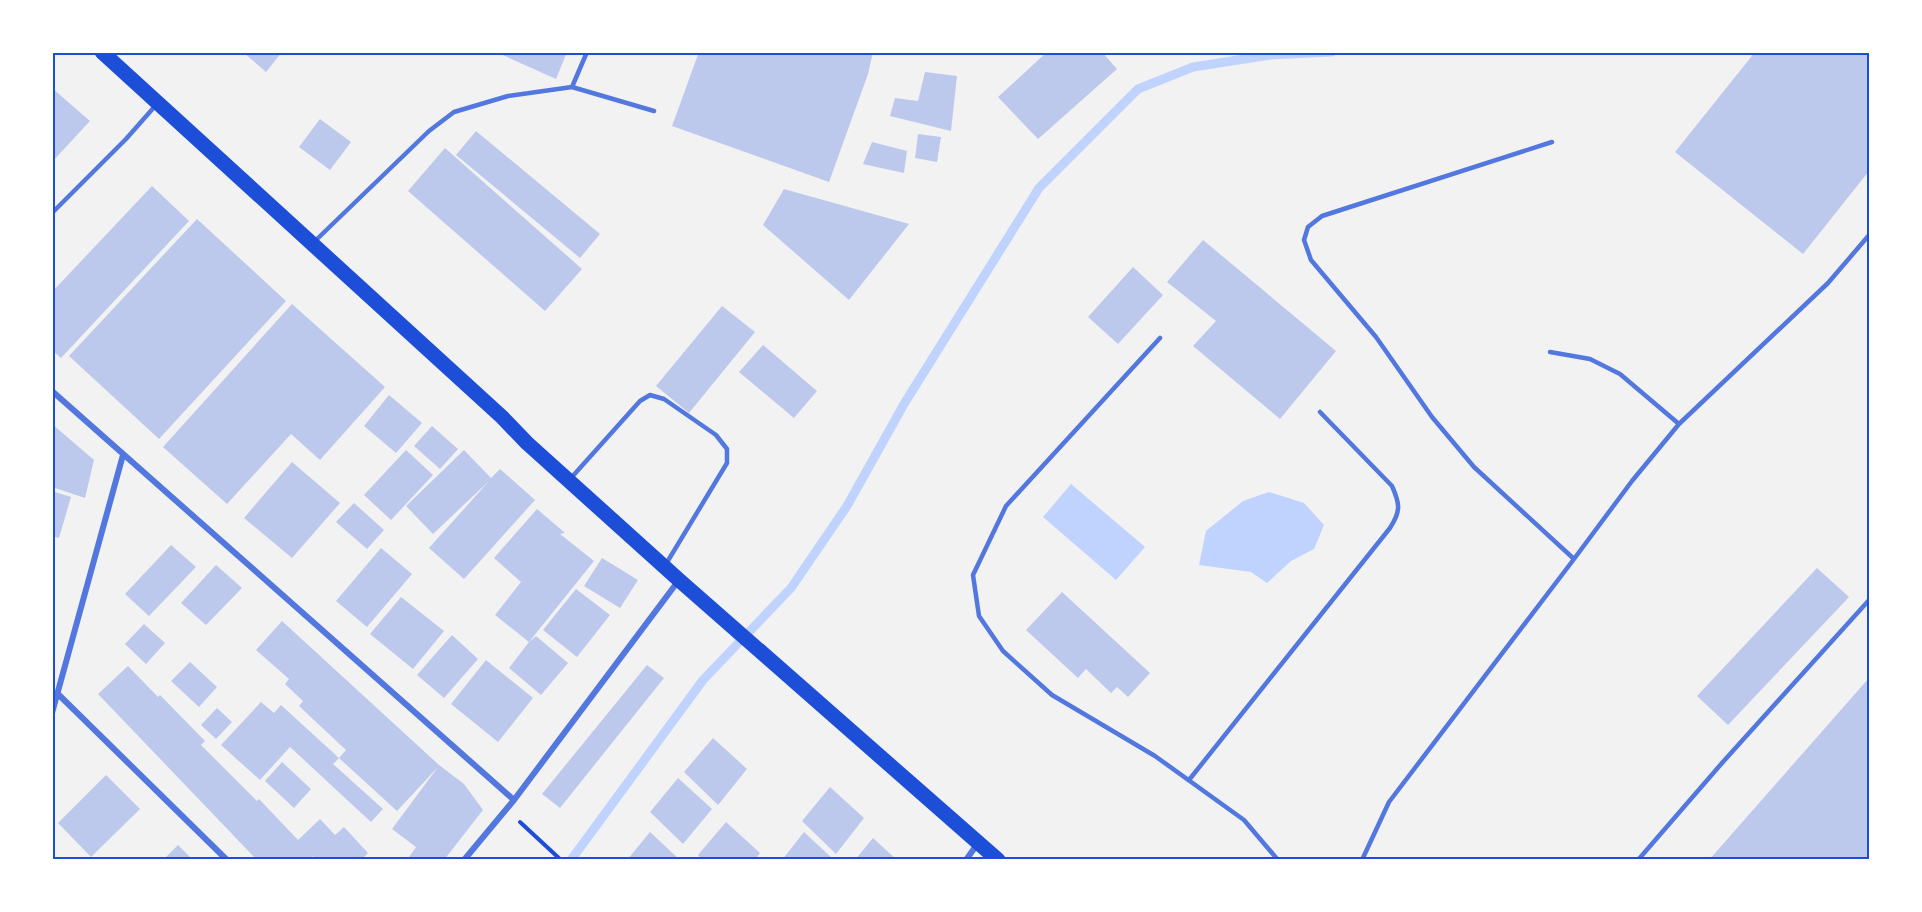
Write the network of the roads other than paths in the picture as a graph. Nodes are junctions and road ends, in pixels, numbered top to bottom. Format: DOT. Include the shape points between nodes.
graph roads {
  1 [pos="102,52"];
  2 [pos="587,52"];
  3 [pos="572,87"];
  4 [pos="158,103"];
  5 [pos="654,111"];
  6 [pos="1552,142"];
  7 [pos="52,213"];
  8 [pos="1869,234"];
  9 [pos="312,243"];
  10 [pos="1160,338"];
  11 [pos="1550,352"];
  12 [pos="52,391"];
  13 [pos="1320,412"];
  14 [pos="1679,424"];
  15 [pos="123,455"];
  16 [pos="569,481"];
  17 [pos="1574,558"];
  18 [pos="665,567"];
  19 [pos="680,580"];
  20 [pos="1869,599"];
  21 [pos="58,694"];
  22 [pos="52,713"];
  23 [pos="1189,780"];
  24 [pos="514,800"];
  25 [pos="979,842"];
  26 [pos="227,860"];
  27 [pos="464,860"];
  28 [pos="966,860"];
  29 [pos="998,860"];
  30 [pos="1278,860"];
  31 [pos="1362,860"];
  32 [pos="1638,860"];
  1 -- 4 [label="main road"];
  2 -- 3 [label="lane"];
  3 -- 5 [label="lane"];
  3 -- 9 [label="lane" via="507,96 454,112"];
  4 -- 7 [label="lane"];
  4 -- 9 [label="main road"];
  6 -- 17 [label="lane" via="1322,216 1308,227 1304,240 1311,260 1376,337 1432,417 1474,467"];
  8 -- 14 [label="lane" via="1828,283"];
  9 -- 16 [label="main road"];
  10 -- 23 [label="lane" via="1006,506 973,575 979,616 1003,651 1052,695"];
  11 -- 14 [label="lane" via="1590,359 1620,374"];
  12 -- 15 [label="street"];
  13 -- 23 [label="lane" via="1392,486 1398,499 1398,516"];
  14 -- 17 [label="lane"];
  15 -- 21 [label="street"];
  15 -- 24 [label="street"];
  16 -- 18 [label="main road"];
  16 -- 18 [label="lane" via="640,401 650,395 664,399 716,435 727,449 727,463"];
  17 -- 31 [label="lane" via="1389,802"];
  18 -- 19 [label="main road"];
  19 -- 24 [label="street"];
  19 -- 25 [label="main road"];
  20 -- 32 [label="lane"];
  21 -- 22 [label="street"];
  21 -- 26 [label="street"];
  23 -- 30 [label="lane" via="1244,820"];
  24 -- 27 [label="street"];
  25 -- 28 [label="street"];
  25 -- 29 [label="main road"];
}
